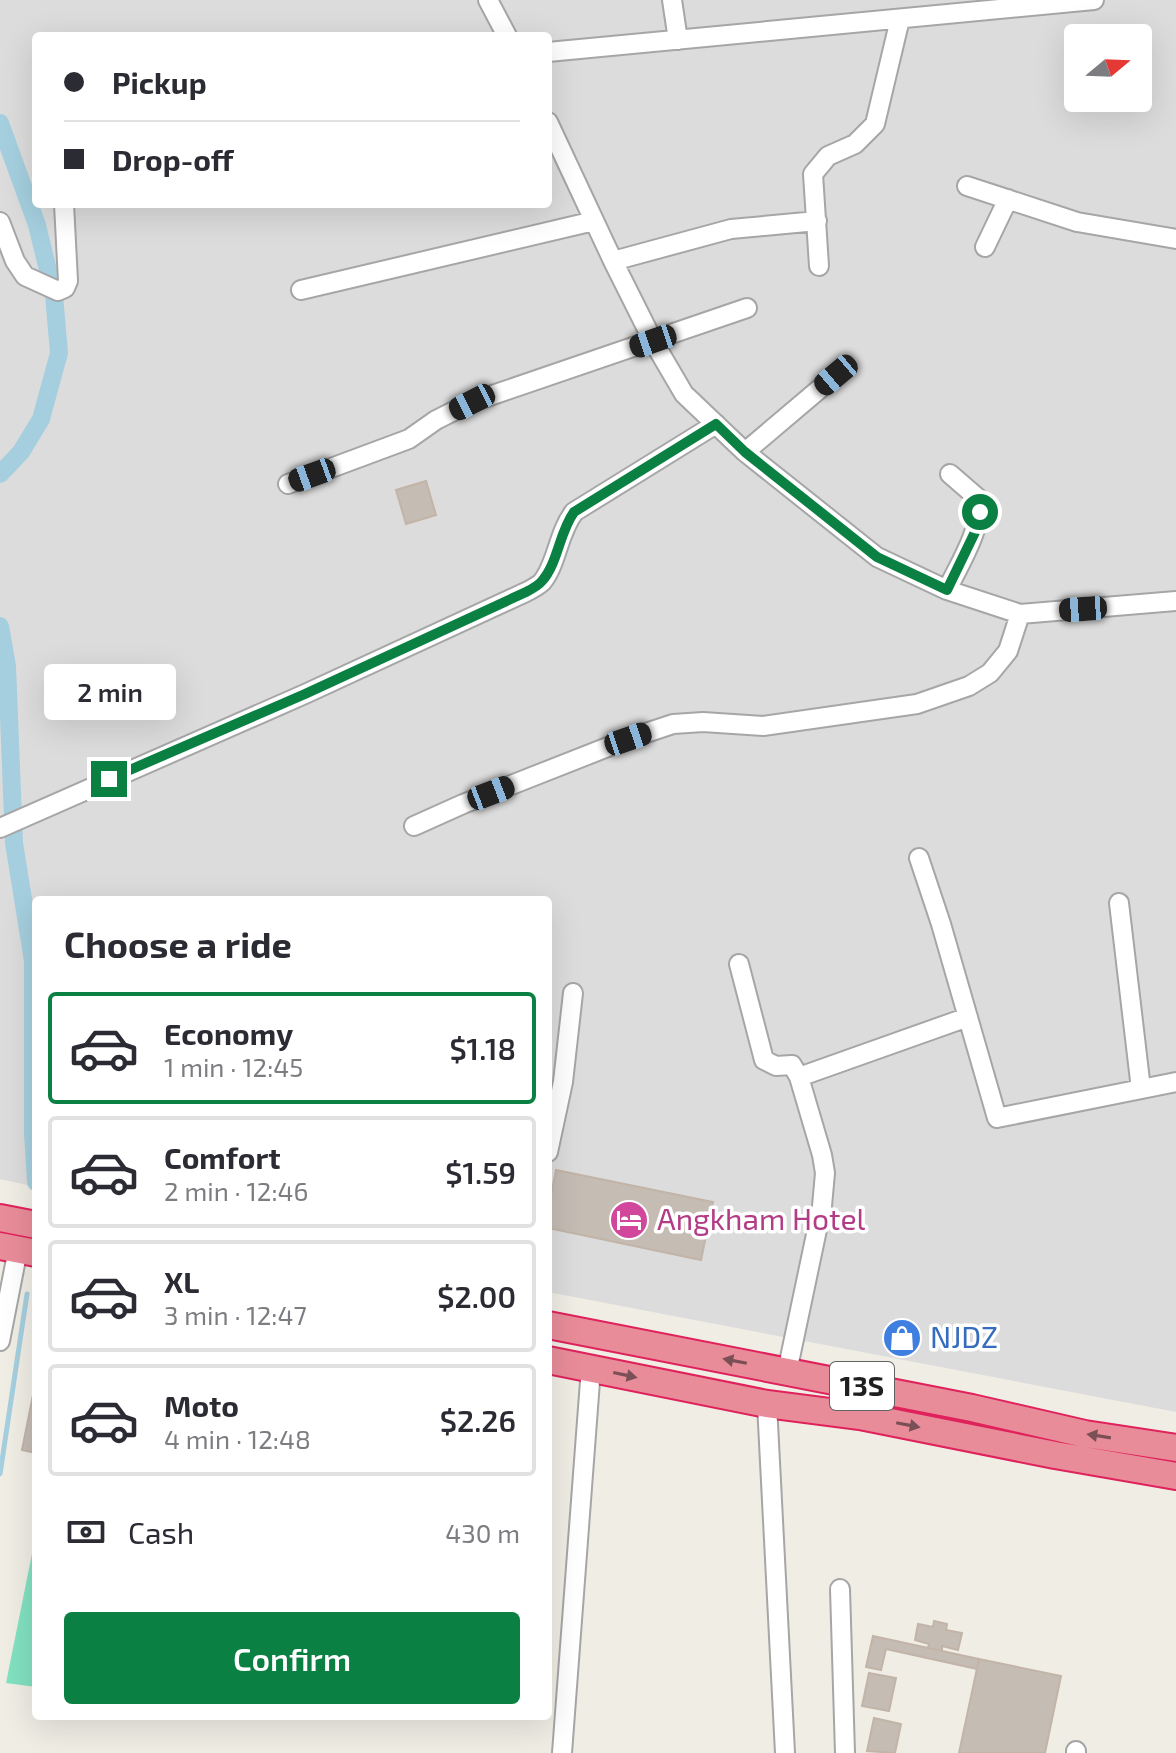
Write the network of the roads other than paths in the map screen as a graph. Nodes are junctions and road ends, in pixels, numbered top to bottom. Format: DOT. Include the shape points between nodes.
graph roads {
  1 [pos="488,0"];
  2 [pos="672,0"];
  3 [pos="1094,0"];
  4 [pos="900,19"];
  5 [pos="505,32"];
  6 [pos="678,40"];
  7 [pos="552,52"];
  8 [pos="552,131"];
  9 [pos="967,186"];
  10 [pos="1008,199"];
  11 [pos="64,208"];
  12 [pos="594,221"];
  13 [pos="817,221"];
  14 [pos="0,222"];
  15 [pos="1176,239"];
  16 [pos="985,247"];
  17 [pos="613,261"];
  18 [pos="819,266"];
  19 [pos="301,290"];
  20 [pos="747,308"];
  21 [pos="653,341"];
  22 [pos="836,375"];
  23 [pos="716,424"];
  24 [pos="745,452"];
  25 [pos="950,474"];
  26 [pos="288,484"];
  27 [pos="947,590"];
  28 [pos="1176,601"];
  29 [pos="1020,614"];
  30 [pos="414,826"];
  31 [pos="0,828"];
  32 [pos="919,858"];
  33 [pos="1119,903"];
  34 [pos="739,964"];
  35 [pos="573,993"];
  36 [pos="968,1017"];
  37 [pos="799,1077"];
  38 [pos="1176,1082"];
  39 [pos="1141,1089"];
  40 [pos="552,1133"];
  41 [pos="0,1218"];
  42 [pos="32,1224"];
  43 [pos="18,1249"];
  44 [pos="552,1326"];
  45 [pos="0,1341"];
  46 [pos="552,1361"];
  47 [pos="591,1368"];
  48 [pos="787,1372"];
  49 [pos="767,1404"];
  50 [pos="1176,1448"];
  51 [pos="1176,1476"];
  52 [pos="840,1589"];
  53 [pos="562,1753"];
  54 [pos="785,1753"];
  55 [pos="845,1753"];
  1 -- 5 [label="street"];
  2 -- 6 [label="street"];
  3 -- 4 [label="street"];
  4 -- 6 [label="street"];
  4 -- 13 [label="street" via="875,124 855,144 828,156 813,174"];
  6 -- 7 [label="street"];
  8 -- 12 [label="street"];
  9 -- 10 [label="street"];
  10 -- 15 [label="street" via="1077,222"];
  10 -- 16 [label="street"];
  11 -- 14 [label="street" via="68,281 58,291 25,276"];
  12 -- 17 [label="street"];
  12 -- 19 [label="street"];
  13 -- 17 [label="street" via="731,229"];
  13 -- 18 [label="street"];
  17 -- 21 [label="street"];
  20 -- 21 [label="street"];
  21 -- 23 [label="street" via="684,394"];
  21 -- 26 [label="street" via="472,402 409,439"];
  22 -- 24 [label="street"];
  23 -- 24 [label="street"];
  23 -- 31 [label="street" via="574,512 548,573 526,592"];
  24 -- 27 [label="street" via="877,557"];
  25 -- 27 [label="street" via="980,500 980,512"];
  27 -- 29 [label="street"];
  28 -- 29 [label="street"];
  29 -- 30 [label="street" via="1008,651 990,673 930,700 763,726 673,724"];
  32 -- 36 [label="street"];
  33 -- 39 [label="street"];
  34 -- 37 [label="street" via="764,1060 792,1065"];
  35 -- 40 [label="street"];
  36 -- 37 [label="street"];
  36 -- 39 [label="street" via="997,1118"];
  37 -- 48 [label="street" via="825,1173"];
  38 -- 39 [label="street"];
  41 -- 42 [label="highway"];
  43 -- 45 [label="street"];
  48 -- 44 [label="highway, 13S, one-way"];
  46 -- 47 [label="highway, 13S"];
  47 -- 49 [label="highway, 13S, one-way"];
  47 -- 53 [label="street"];
  50 -- 48 [label="highway, 13S, one-way"];
  49 -- 51 [label="highway, 13S, one-way" via="860,1416"];
  49 -- 54 [label="street"];
  52 -- 55 [label="street"];
}
